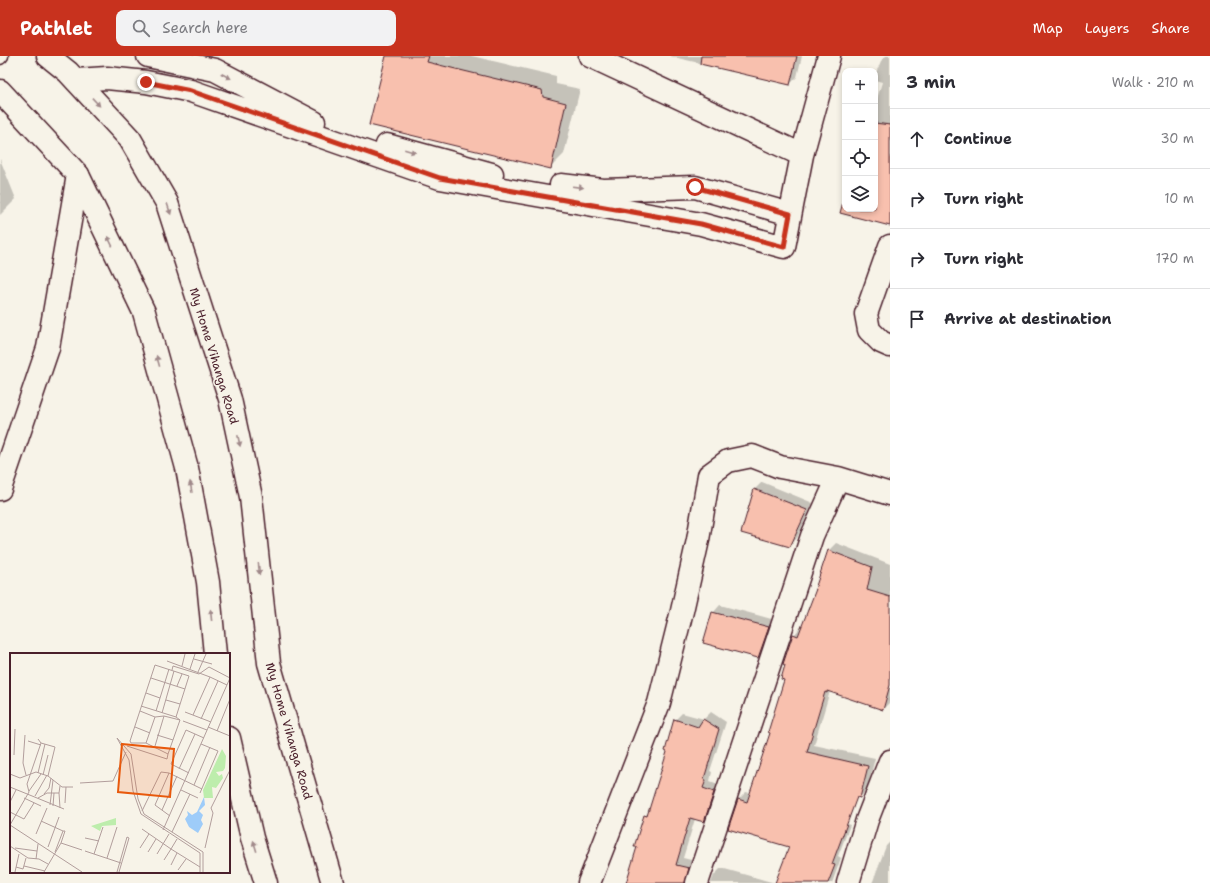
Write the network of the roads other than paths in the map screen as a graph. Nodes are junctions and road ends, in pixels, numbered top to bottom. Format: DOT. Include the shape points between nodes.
graph roads {
  1 [pos="48,56"];
  2 [pos="148,56"];
  3 [pos="590,56"];
  4 [pos="829,56"];
  5 [pos="76,80"];
  6 [pos="0,91"];
  7 [pos="802,155"];
  8 [pos="78,175"];
  9 [pos="790,214"];
  10 [pos="890,246"];
  11 [pos="890,346"];
  12 [pos="838,478"];
  13 [pos="0,489"];
  14 [pos="890,494"];
  15 [pos="215,653"];
  16 [pos="230,742"];
  17 [pos="890,761"];
  18 [pos="266,883"];
  19 [pos="333,883"];
  20 [pos="589,883"];
  21 [pos="697,883"];
  22 [pos="848,883"];
  1 -- 5 [label="street, My Home Vihanga Road"];
  2 -- 9 [label="street, one-way" via="215,70 324,127 509,179 603,190 695,187"];
  3 -- 7 [label="street"];
  4 -- 7 [label="street"];
  5 -- 9 [label="street" via="119,79 191,91 440,178 701,224 784,247"];
  5 -- 19 [label="street, My Home Vihanga Road, one-way" via="130,139 167,203 227,391 251,497 269,663"];
  6 -- 8 [label="street"];
  7 -- 9 [label="street"];
  8 -- 13 [label="street" via="48,348"];
  15 -- 8 [label="street, one-way" via="208,582 187,468 144,312"];
  10 -- 11 [label="street" via="866,314 869,330 881,342"];
  12 -- 14 [label="street"];
  12 -- 20 [label="street" via="780,467 752,456 728,461 709,475 682,611 659,703"];
  12 -- 21 [label="street" via="812,536"];
  18 -- 16 [label="street, one-way" via="252,838"];
  17 -- 22 [label="street" via="867,820"];
}
